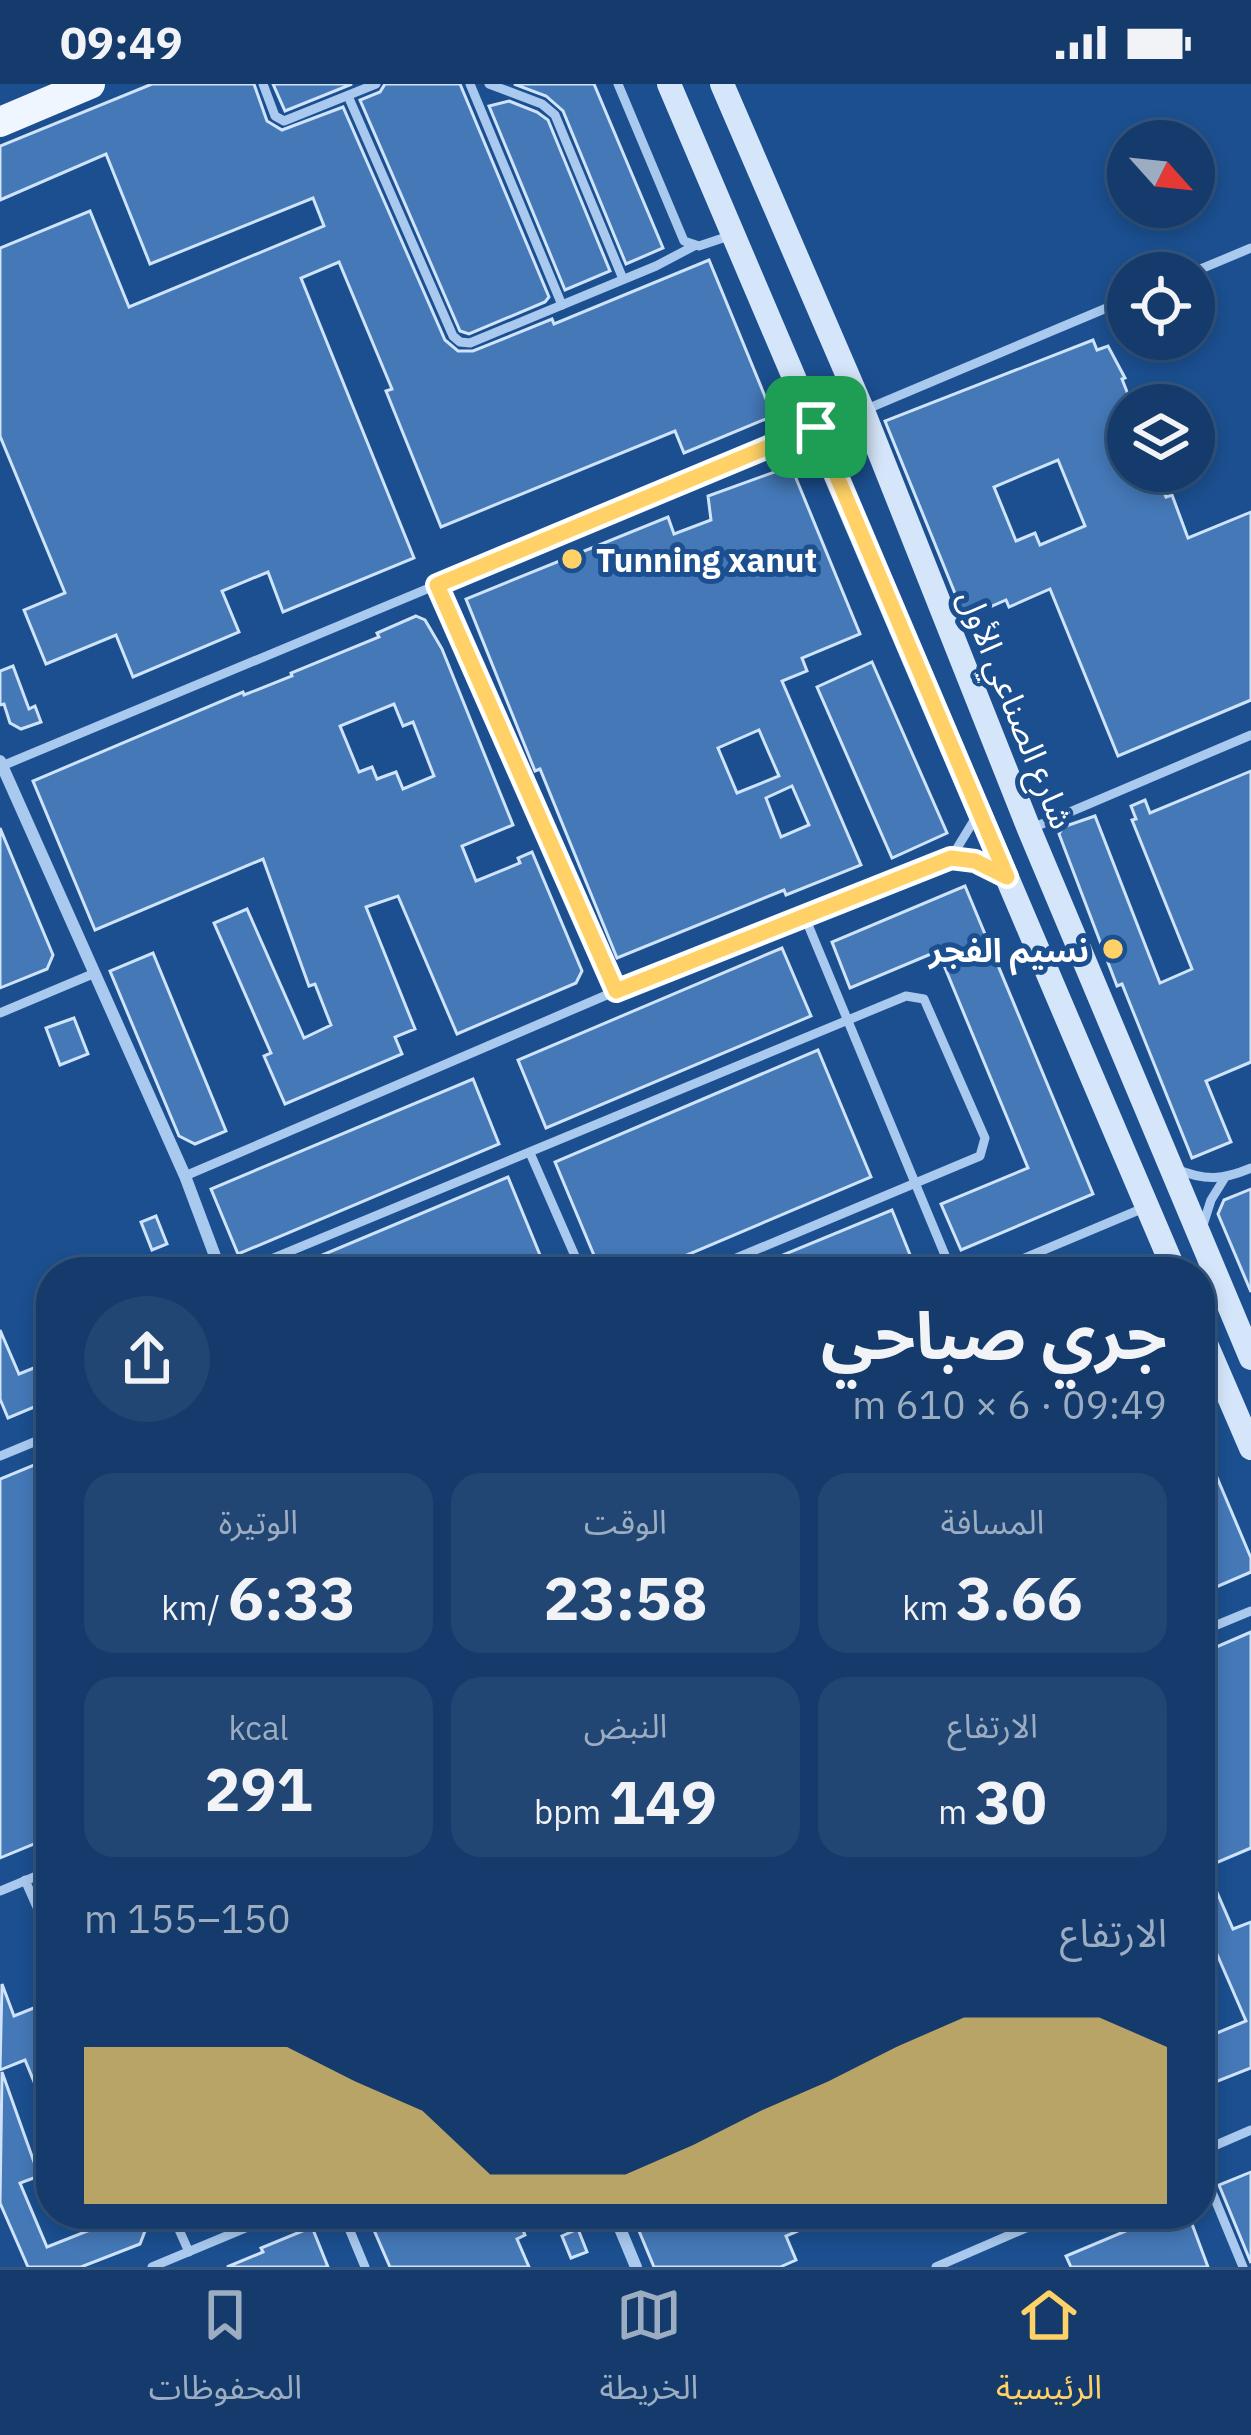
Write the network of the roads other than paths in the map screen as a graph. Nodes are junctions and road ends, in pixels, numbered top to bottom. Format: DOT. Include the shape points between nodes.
graph roads {
  1 [pos="90,84"];
  2 [pos="263,84"];
  3 [pos="376,84"];
  4 [pos="470,84"];
  5 [pos="489,84"];
  6 [pos="618,84"];
  7 [pos="669,84"];
  8 [pos="722,84"];
  9 [pos="348,96"];
  10 [pos="0,122"];
  11 [pos="734,234"];
  12 [pos="694,246"];
  13 [pos="1251,248"];
  14 [pos="1215,263"];
  15 [pos="623,280"];
  16 [pos="562,305"];
  17 [pos="1107,308"];
  18 [pos="863,411"];
  19 [pos="816,427"];
  20 [pos="437,585"];
  21 [pos="1251,735"];
  22 [pos="1,764"];
  23 [pos="979,810"];
  24 [pos="1029,830"];
  25 [pos="951,858"];
  26 [pos="1007,877"];
  27 [pos="804,915"];
  28 [pos="95,973"];
  29 [pos="616,991"];
  30 [pos="0,1013"];
  31 [pos="848,1022"];
  32 [pos="530,1153"];
  33 [pos="1172,1167"];
  34 [pos="1251,1168"];
  35 [pos="184,1176"];
  36 [pos="1224,1179"];
  37 [pos="915,1182"];
  38 [pos="1146,1207"];
  39 [pos="1201,1235"];
  40 [pos="215,1257"];
  41 [pos="277,1257"];
  42 [pos="575,1257"];
  43 [pos="738,1257"];
  44 [pos="946,1257"];
  45 [pos="1027,1257"];
  46 [pos="1168,1257"];
  47 [pos="1210,1257"];
  48 [pos="1215,1269"];
  49 [pos="1251,1358"];
  50 [pos="1215,1365"];
  51 [pos="36,1441"];
  52 [pos="1251,1448"];
  53 [pos="0,1456"];
  54 [pos="1251,1611"];
  55 [pos="1215,1626"];
  56 [pos="36,1876"];
  57 [pos="25,1880"];
  58 [pos="0,1891"];
  59 [pos="36,1905"];
  60 [pos="1251,2130"];
  61 [pos="1215,2146"];
  62 [pos="1215,2199"];
  63 [pos="179,2229"];
  64 [pos="243,2229"];
  65 [pos="349,2229"];
  66 [pos="620,2229"];
  67 [pos="1023,2229"];
  68 [pos="189,2252"];
  69 [pos="152,2267"];
  70 [pos="365,2267"];
  71 [pos="636,2267"];
  72 [pos="936,2267"];
  73 [pos="1243,2267"];
  1 -- 10 [label="main road"];
  2 -- 9 [label="lane" via="284,122"];
  3 -- 9 [label="lane"];
  4 -- 16 [label="lane"];
  5 -- 15 [label="lane" via="555,116"];
  6 -- 12 [label="lane" via="681,236"];
  7 -- 11 [label="main road"];
  8 -- 18 [label="main road, شارع الصناعي الأول"];
  9 -- 16 [label="lane" via="456,340 470,343"];
  11 -- 12 [label="lane"];
  11 -- 19 [label="main road"];
  12 -- 15 [label="lane"];
  13 -- 14 [label="lane"];
  15 -- 16 [label="lane"];
  17 -- 18 [label="lane"];
  18 -- 24 [label="main road, شارع الصناعي الأول"];
  19 -- 20 [label="lane"];
  19 -- 23 [label="main road"];
  20 -- 22 [label="lane"];
  20 -- 29 [label="lane"];
  21 -- 24 [label="lane"];
  22 -- 28 [label="street"];
  23 -- 25 [label="lane"];
  23 -- 26 [label="main road"];
  24 -- 33 [label="main road, شارع الصناعي الأول"];
  25 -- 26 [label="lane"];
  25 -- 27 [label="lane"];
  26 -- 38 [label="main road"];
  27 -- 29 [label="lane"];
  27 -- 31 [label="lane"];
  28 -- 30 [label="lane"];
  28 -- 35 [label="street"];
  29 -- 35 [label="lane"];
  31 -- 32 [label="lane"];
  31 -- 37 [label="lane"];
  31 -- 37 [label="lane" via="906,996 924,999 985,1138 975,1160"];
  32 -- 41 [label="lane"];
  32 -- 42 [label="lane"];
  33 -- 36 [label="lane"];
  33 -- 39 [label="main road, شارع الصناعي الأول"];
  34 -- 36 [label="lane"];
  35 -- 40 [label="street"];
  36 -- 39 [label="lane"];
  37 -- 43 [label="lane"];
  37 -- 44 [label="lane"];
  38 -- 45 [label="lane"];
  38 -- 46 [label="main road"];
  39 -- 47 [label="main road, شارع الصناعي الأول"];
  48 -- 49 [label="main road, شارع الصناعي الأول"];
  50 -- 52 [label="main road"];
  51 -- 53 [label="lane"];
  54 -- 55 [label="lane"];
  56 -- 57 [label="lane"];
  57 -- 58 [label="lane"];
  57 -- 59 [label="lane"];
  60 -- 61 [label="lane"];
  62 -- 73 [label="lane"];
  63 -- 68 [label="lane"];
  64 -- 68 [label="lane"];
  65 -- 70 [label="lane"];
  66 -- 71 [label="street"];
  67 -- 72 [label="lane"];
  68 -- 69 [label="lane"];
}
